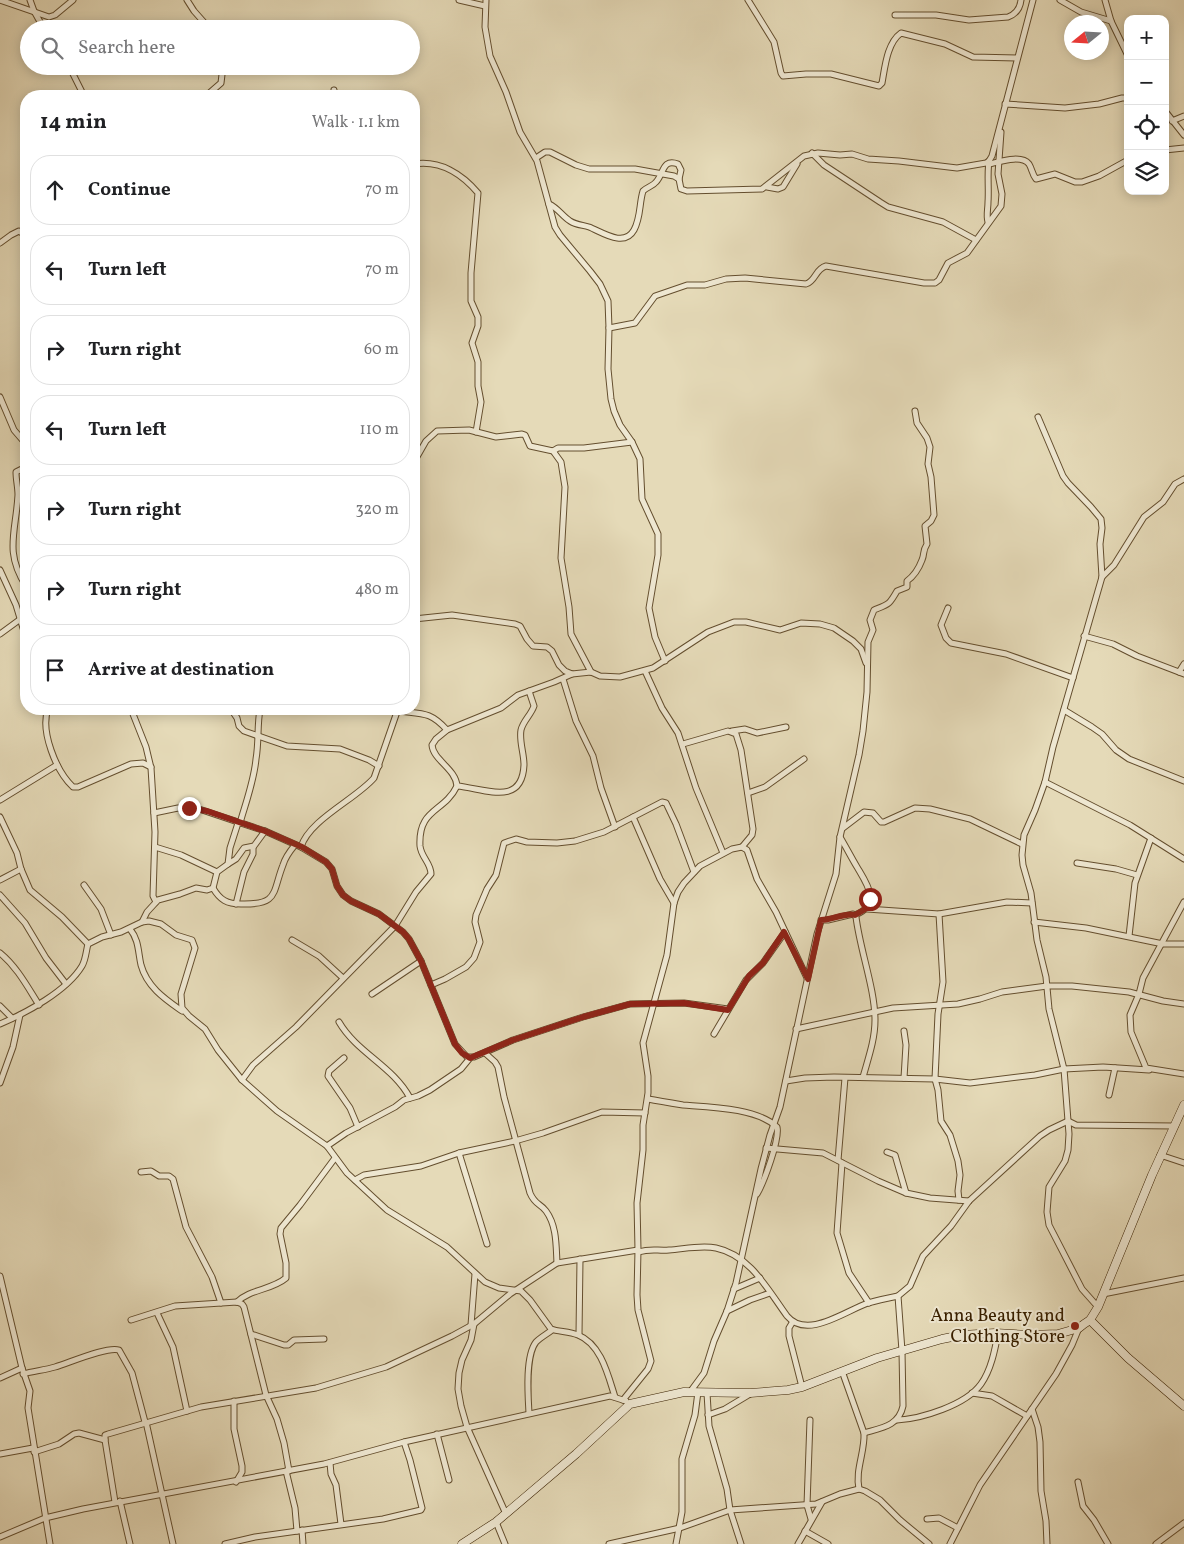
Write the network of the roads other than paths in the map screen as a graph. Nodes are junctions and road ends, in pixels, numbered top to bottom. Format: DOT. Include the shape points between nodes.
graph roads {
  1 [pos="0,0"];
  2 [pos="30,0"];
  3 [pos="73,0"];
  4 [pos="187,0"];
  5 [pos="459,0"];
  6 [pos="748,0"];
  7 [pos="1021,0"];
  8 [pos="1034,0"];
  9 [pos="1060,0"];
  10 [pos="1104,0"];
  11 [pos="485,3"];
  12 [pos="34,11"];
  13 [pos="895,15"];
  14 [pos="39,20"];
  15 [pos="202,20"];
  16 [pos="1111,21"];
  17 [pos="1124,48"];
  18 [pos="1017,58"];
  19 [pos="74,75"];
  20 [pos="222,75"];
  21 [pos="81,90"];
  22 [pos="214,90"];
  23 [pos="1124,98"];
  24 [pos="1005,104"];
  25 [pos="1184,116"];
  26 [pos="1169,117"];
  27 [pos="1172,121"];
  28 [pos="1001,124"];
  29 [pos="1184,135"];
  30 [pos="1184,148"];
  31 [pos="1169,150"];
  32 [pos="812,154"];
  33 [pos="536,158"];
  34 [pos="800,161"];
  35 [pos="998,162"];
  36 [pos="1124,162"];
  37 [pos="420,163"];
  38 [pos="989,163"];
  39 [pos="660,174"];
  40 [pos="679,179"];
  41 [pos="766,187"];
  42 [pos="549,204"];
  43 [pos="988,222"];
  44 [pos="20,232"];
  45 [pos="976,240"];
  46 [pos="0,243"];
  47 [pos="609,328"];
  48 [pos="0,397"];
  49 [pos="915,411"];
  50 [pos="1038,417"];
  51 [pos="476,432"];
  52 [pos="20,437"];
  53 [pos="632,442"];
  54 [pos="553,451"];
  55 [pos="420,452"];
  56 [pos="20,470"];
  57 [pos="1184,479"];
  58 [pos="0,570"];
  59 [pos="20,574"];
  60 [pos="1102,577"];
  61 [pos="948,608"];
  62 [pos="420,618"];
  63 [pos="20,620"];
  64 [pos="0,634"];
  65 [pos="1084,636"];
  66 [pos="665,661"];
  67 [pos="1184,664"];
  68 [pos="867,669"];
  69 [pos="645,671"];
  70 [pos="591,672"];
  71 [pos="1182,673"];
  72 [pos="572,674"];
  73 [pos="1073,678"];
  74 [pos="563,679"];
  75 [pos="529,691"];
  76 [pos="1064,710"];
  77 [pos="420,714"];
  78 [pos="47,715"];
  79 [pos="133,715"];
  80 [pos="234,715"];
  81 [pos="260,715"];
  82 [pos="396,715"];
  83 [pos="786,727"];
  84 [pos="447,730"];
  85 [pos="732,731"];
  86 [pos="258,735"];
  87 [pos="683,744"];
  88 [pos="804,759"];
  89 [pos="57,765"];
  90 [pos="379,766"];
  91 [pos="151,768"];
  92 [pos="1184,781"];
  93 [pos="1045,782"];
  94 [pos="457,786"];
  95 [pos="748,794"];
  96 [pos="0,800"];
  97 [pos="154,813"];
  98 [pos="0,817"];
  99 [pos="633,817"];
  100 [pos="239,823"];
  101 [pos="615,827"];
  102 [pos="842,829"];
  103 [pos="265,831"];
  104 [pos="840,837"];
  105 [pos="1151,838"];
  106 [pos="1022,844"];
  107 [pos="295,845"];
  108 [pos="155,847"];
  109 [pos="253,847"];
  110 [pos="302,847"];
  111 [pos="742,847"];
  112 [pos="723,853"];
  113 [pos="1184,858"];
  114 [pos="1077,863"];
  115 [pos="228,864"];
  116 [pos="20,869"];
  117 [pos="217,872"];
  118 [pos="694,872"];
  119 [pos="1137,875"];
  120 [pos="0,880"];
  121 [pos="84,885"];
  122 [pos="213,888"];
  123 [pos="0,895"];
  124 [pos="156,902"];
  125 [pos="1184,902"];
  126 [pos="674,903"];
  127 [pos="1032,903"];
  128 [pos="236,904"];
  129 [pos="867,908"];
  130 [pos="939,914"];
  131 [pos="855,915"];
  132 [pos="821,920"];
  133 [pos="142,922"];
  134 [pos="1034,922"];
  135 [pos="395,926"];
  136 [pos="130,929"];
  137 [pos="784,932"];
  138 [pos="111,935"];
  139 [pos="1129,936"];
  140 [pos="292,940"];
  141 [pos="88,944"];
  142 [pos="1162,944"];
  143 [pos="1184,944"];
  144 [pos="0,953"];
  145 [pos="421,961"];
  146 [pos="343,978"];
  147 [pos="808,979"];
  148 [pos="66,984"];
  149 [pos="431,985"];
  150 [pos="1047,986"];
  151 [pos="372,994"];
  152 [pos="1139,994"];
  153 [pos="655,1003"];
  154 [pos="1184,1004"];
  155 [pos="39,1005"];
  156 [pos="939,1005"];
  157 [pos="0,1006"];
  158 [pos="728,1010"];
  159 [pos="185,1012"];
  160 [pos="875,1012"];
  161 [pos="20,1015"];
  162 [pos="12,1018"];
  163 [pos="339,1022"];
  164 [pos="0,1024"];
  165 [pos="796,1029"];
  166 [pos="904,1031"];
  167 [pos="714,1034"];
  168 [pos="485,1053"];
  169 [pos="344,1058"];
  170 [pos="470,1058"];
  171 [pos="1115,1068"];
  172 [pos="1064,1069"];
  173 [pos="1149,1070"];
  174 [pos="1184,1074"];
  175 [pos="863,1077"];
  176 [pos="845,1078"];
  177 [pos="904,1078"];
  178 [pos="935,1078"];
  179 [pos="242,1080"];
  180 [pos="0,1082"];
  181 [pos="786,1082"];
  182 [pos="1109,1095"];
  183 [pos="410,1098"];
  184 [pos="648,1099"];
  185 [pos="1184,1105"];
  186 [pos="645,1113"];
  187 [pos="1182,1114"];
  188 [pos="1068,1121"];
  189 [pos="774,1124"];
  190 [pos="1175,1126"];
  191 [pos="358,1127"];
  192 [pos="515,1141"];
  193 [pos="327,1146"];
  194 [pos="766,1148"];
  195 [pos="774,1149"];
  196 [pos="887,1152"];
  197 [pos="459,1153"];
  198 [pos="1160,1155"];
  199 [pos="335,1158"];
  200 [pos="840,1161"];
  201 [pos="1184,1162"];
  202 [pos="141,1172"];
  203 [pos="355,1180"];
  204 [pos="906,1193"];
  205 [pos="754,1199"];
  206 [pos="959,1200"];
  207 [pos="969,1201"];
  208 [pos="487,1244"];
  209 [pos="638,1251"];
  210 [pos="580,1259"];
  211 [pos="741,1260"];
  212 [pos="557,1263"];
  213 [pos="475,1274"];
  214 [pos="0,1276"];
  215 [pos="760,1278"];
  216 [pos="1184,1278"];
  217 [pos="734,1289"];
  218 [pos="516,1290"];
  219 [pos="770,1293"];
  220 [pos="1103,1294"];
  221 [pos="898,1296"];
  222 [pos="0,1302"];
  223 [pos="237,1302"];
  224 [pos="7,1303"];
  225 [pos="221,1303"];
  226 [pos="869,1303"];
  227 [pos="1098,1307"];
  228 [pos="727,1311"];
  229 [pos="157,1312"];
  230 [pos="131,1320"];
  231 [pos="1090,1320"];
  232 [pos="792,1323"];
  233 [pos="472,1324"];
  234 [pos="1079,1328"];
  235 [pos="552,1330"];
  236 [pos="998,1333"];
  237 [pos="252,1334"];
  238 [pos="578,1335"];
  239 [pos="324,1339"];
  240 [pos="902,1351"];
  241 [pos="23,1371"];
  242 [pos="842,1371"];
  243 [pos="0,1378"];
  244 [pos="802,1387"];
  245 [pos="694,1392"];
  246 [pos="707,1393"];
  247 [pos="750,1393"];
  248 [pos="972,1393"];
  249 [pos="266,1395"];
  250 [pos="615,1397"];
  251 [pos="234,1401"];
  252 [pos="627,1402"];
  253 [pos="1184,1406"];
  254 [pos="1032,1409"];
  255 [pos="187,1411"];
  256 [pos="529,1413"];
  257 [pos="708,1415"];
  258 [pos="1027,1416"];
  259 [pos="810,1420"];
  260 [pos="897,1420"];
  261 [pos="146,1422"];
  262 [pos="467,1428"];
  263 [pos="864,1433"];
  264 [pos="436,1434"];
  265 [pos="105,1440"];
  266 [pos="404,1442"];
  267 [pos="34,1450"];
  268 [pos="0,1454"];
  269 [pos="330,1463"];
  270 [pos="288,1471"];
  271 [pos="449,1480"];
  272 [pos="236,1482"];
  273 [pos="1078,1482"];
  274 [pos="859,1489"];
  275 [pos="161,1494"];
  276 [pos="118,1502"];
  277 [pos="822,1502"];
  278 [pos="807,1505"];
  279 [pos="730,1510"];
  280 [pos="506,1514"];
  281 [pos="46,1518"];
  282 [pos="811,1519"];
  283 [pos="927,1519"];
  284 [pos="496,1522"];
  285 [pos="341,1524"];
  286 [pos="1184,1524"];
  287 [pos="680,1528"];
  288 [pos="958,1528"];
  289 [pos="300,1530"];
  290 [pos="805,1531"];
  291 [pos="0,1537"];
  292 [pos="50,1544"];
  293 [pos="130,1544"];
  294 [pos="173,1544"];
  295 [pos="225,1544"];
  296 [pos="303,1544"];
  297 [pos="462,1544"];
  298 [pos="504,1544"];
  299 [pos="609,1544"];
  300 [pos="676,1544"];
  301 [pos="742,1544"];
  302 [pos="798,1544"];
  303 [pos="828,1544"];
  304 [pos="929,1544"];
  305 [pos="950,1544"];
  306 [pos="1047,1544"];
  307 [pos="1108,1544"];
  308 [pos="1156,1544"];
  1 -- 12 [label="street"];
  2 -- 12 [label="street"];
  3 -- 12 [label="street" via="52,17"];
  4 -- 15 [label="street"];
  5 -- 11 [label="street"];
  6 -- 18 [label="street" via="774,42 783,76 831,74 879,86 892,46 902,34 945,44 973,57"];
  7 -- 13 [label="street" via="1016,12 1002,18 969,20 936,15"];
  8 -- 18 [label="street"];
  9 -- 16 [label="street" via="1081,12"];
  10 -- 16 [label="street"];
  11 -- 33 [label="street" via="490,56 520,132"];
  12 -- 14 [label="street"];
  16 -- 17 [label="street"];
  18 -- 24 [label="street"];
  19 -- 21 [label="street"];
  20 -- 22 [label="street" via="221,84"];
  23 -- 24 [label="street" via="1065,108"];
  24 -- 28 [label="street"];
  25 -- 27 [label="street"];
  26 -- 27 [label="street"];
  27 -- 29 [label="street"];
  28 -- 35 [label="street"];
  28 -- 38 [label="street"];
  30 -- 31 [label="street"];
  32 -- 34 [label="street"];
  32 -- 38 [label="street" via="852,154 868,159 957,168"];
  32 -- 45 [label="street" via="888,207 943,222"];
  33 -- 39 [label="street" via="550,152 589,169 635,169"];
  33 -- 42 [label="street"];
  34 -- 41 [label="street"];
  34 -- 41 [label="street" via="782,187 778,190"];
  35 -- 36 [label="street" via="1023,160 1030,165 1036,179 1055,174 1079,183"];
  35 -- 38 [label="street"];
  35 -- 43 [label="street" via="1002,201"];
  37 -- 51 [label="street" via="449,168 478,194 470,273 471,301 478,317 472,343 478,362 481,402"];
  38 -- 43 [label="street"];
  39 -- 40 [label="street"];
  39 -- 40 [label="street" via="667,164 676,163 680,168"];
  39 -- 42 [label="street" via="658,180 643,191 636,227 626,238 612,237 572,223"];
  40 -- 41 [label="street" via="681,189 687,191"];
  42 -- 47 [label="street" via="557,231 606,294"];
  43 -- 45 [label="street"];
  44 -- 46 [label="street"];
  45 -- 47 [label="street" via="963,256 945,266 935,283 826,266 806,284 735,278 705,285 687,285 658,295 635,324"];
  47 -- 53 [label="street" via="611,399 620,425"];
  48 -- 52 [label="street"];
  49 -- 68 [label="street" via="930,447 928,464 933,518 925,526 927,544 915,574 907,581 907,587 897,591 891,602 872,613 873,630 868,639"];
  50 -- 60 [label="street" via="1063,476 1101,519"];
  51 -- 54 [label="street" via="496,436 522,434 530,446"];
  51 -- 55 [label="street" via="434,433"];
  53 -- 54 [label="street"];
  53 -- 66 [label="street" via="640,459 642,500 658,534 658,555 649,608"];
  54 -- 70 [label="street" via="561,462 566,488 561,558 571,634"];
  56 -- 59 [label="street" via="16,473 18,495 12,553"];
  57 -- 60 [label="street" via="1175,484 1163,502 1144,517 1114,565"];
  58 -- 63 [label="street"];
  60 -- 65 [label="street"];
  61 -- 73 [label="street" via="941,625 951,643 1006,654"];
  62 -- 72 [label="street" via="452,615 515,624 520,626 529,643 550,649 565,671"];
  63 -- 64 [label="street"];
  65 -- 71 [label="street" via="1113,644"];
  65 -- 73 [label="street"];
  66 -- 68 [label="street" via="708,632 734,622 780,630 801,623 834,628 853,641 861,650"];
  66 -- 69 [label="street"];
  67 -- 71 [label="street"];
  68 -- 102 [label="street" via="863,731"];
  69 -- 70 [label="street" via="609,678"];
  69 -- 87 [label="street"];
  70 -- 72 [label="street"];
  72 -- 74 [label="street"];
  73 -- 76 [label="street"];
  74 -- 75 [label="street"];
  74 -- 101 [label="street" via="576,721 593,756"];
  75 -- 84 [label="street" via="510,699 501,708"];
  75 -- 94 [label="street" via="534,706 521,730 524,765 519,784 513,790 498,793"];
  76 -- 92 [label="street" via="1102,734 1129,759"];
  76 -- 93 [label="street"];
  77 -- 84 [label="street" via="434,717"];
  78 -- 89 [label="street" via="45,725"];
  79 -- 91 [label="street"];
  80 -- 86 [label="street" via="241,729"];
  81 -- 86 [label="street"];
  82 -- 90 [label="street"];
  83 -- 85 [label="street" via="757,733 746,729"];
  84 -- 94 [label="street" via="432,747"];
  85 -- 87 [label="street"];
  85 -- 95 [label="street" via="739,740"];
  86 -- 90 [label="street" via="287,746 340,749"];
  86 -- 100 [label="street" via="254,776"];
  87 -- 112 [label="street" via="696,788"];
  88 -- 95 [label="street" via="765,787"];
  89 -- 91 [label="street" via="70,785 76,787 131,764 144,763"];
  89 -- 96 [label="street"];
  90 -- 110 [label="street" via="370,784 313,830"];
  91 -- 97 [label="street"];
  93 -- 105 [label="street"];
  93 -- 106 [label="street"];
  94 -- 135 [label="street" via="423,824 421,852 432,874 416,892"];
  95 -- 111 [label="street" via="753,832"];
  97 -- 100 [label="street" via="189,808"];
  97 -- 108 [label="street"];
  98 -- 116 [label="street" via="17,853"];
  99 -- 101 [label="street"];
  99 -- 118 [label="street" via="662,802 666,804"];
  99 -- 126 [label="street"];
  100 -- 103 [label="street"];
  100 -- 115 [label="street"];
  101 -- 149 [label="street" via="575,841 527,842 516,839 504,843 496,875 476,915 480,942 477,952 466,967"];
  102 -- 104 [label="street"];
  102 -- 106 [label="street" via="864,812 873,813 884,822 920,808 970,819"];
  103 -- 107 [label="street"];
  103 -- 109 [label="street"];
  104 -- 129 [label="street" via="866,882 870,894"];
  104 -- 132 [label="street" via="836,874"];
  105 -- 113 [label="street"];
  105 -- 119 [label="street"];
  106 -- 127 [label="street" via="1023,865"];
  107 -- 110 [label="street"];
  107 -- 128 [label="street" via="282,866 271,898 260,903"];
  108 -- 117 [label="street" via="182,855"];
  108 -- 124 [label="street" via="153,896"];
  109 -- 115 [label="street" via="244,848"];
  109 -- 128 [label="street"];
  110 -- 135 [label="street" via="326,862 332,869 337,886 347,898"];
  111 -- 112 [label="street"];
  111 -- 137 [label="street" via="750,854 757,879"];
  112 -- 118 [label="street"];
  114 -- 119 [label="street"];
  115 -- 117 [label="street"];
  116 -- 120 [label="street"];
  116 -- 141 [label="street" via="30,890"];
  117 -- 122 [label="street"];
  118 -- 126 [label="street" via="678,892"];
  119 -- 139 [label="street"];
  121 -- 138 [label="street" via="101,909"];
  122 -- 124 [label="street" via="196,888"];
  122 -- 128 [label="street" via="222,900"];
  123 -- 148 [label="street" via="25,923"];
  124 -- 133 [label="street"];
  125 -- 142 [label="street"];
  126 -- 153 [label="street" via="667,955"];
  127 -- 130 [label="street" via="1007,902"];
  127 -- 134 [label="street"];
  129 -- 130 [label="street"];
  129 -- 131 [label="street"];
  130 -- 156 [label="street" via="943,982"];
  131 -- 132 [label="street"];
  131 -- 160 [label="street"];
  132 -- 147 [label="street"];
  133 -- 136 [label="street"];
  133 -- 159 [label="street" via="161,924 194,944 194,954 181,994"];
  134 -- 139 [label="street"];
  134 -- 150 [label="street"];
  135 -- 145 [label="street" via="409,939"];
  135 -- 146 [label="street"];
  136 -- 138 [label="street"];
  136 -- 159 [label="street" via="137,939 142,967 150,985"];
  137 -- 147 [label="street"];
  137 -- 158 [label="street" via="763,963 749,976"];
  138 -- 141 [label="street"];
  139 -- 142 [label="street"];
  140 -- 146 [label="street" via="319,956"];
  141 -- 148 [label="street" via="81,968"];
  142 -- 143 [label="street"];
  142 -- 152 [label="street" via="1143,978"];
  144 -- 155 [label="street"];
  145 -- 149 [label="street"];
  145 -- 151 [label="street"];
  146 -- 179 [label="street" via="296,1027 253,1065"];
  147 -- 165 [label="street"];
  148 -- 155 [label="street"];
  149 -- 170 [label="street" via="455,1044"];
  150 -- 152 [label="street"];
  150 -- 156 [label="street"];
  150 -- 172 [label="street" via="1049,1009"];
  152 -- 154 [label="street"];
  152 -- 173 [label="street" via="1130,1015 1130,1028 1143,1063"];
  153 -- 158 [label="street" via="684,1003"];
  153 -- 168 [label="street" via="630,1004 583,1017 513,1040"];
  153 -- 184 [label="street" via="643,1040"];
  155 -- 161 [label="street"];
  156 -- 160 [label="street"];
  156 -- 178 [label="street"];
  157 -- 162 [label="street"];
  158 -- 167 [label="street"];
  159 -- 179 [label="street" via="205,1029"];
  160 -- 165 [label="street"];
  160 -- 175 [label="street" via="872,1046"];
  161 -- 162 [label="street"];
  161 -- 180 [label="street"];
  162 -- 164 [label="street"];
  163 -- 183 [label="street" via="352,1040 386,1067"];
  165 -- 181 [label="street"];
  166 -- 177 [label="street"];
  168 -- 170 [label="street"];
  168 -- 192 [label="street" via="497,1065"];
  169 -- 191 [label="street" via="328,1071 328,1076 350,1108"];
  170 -- 183 [label="street" via="461,1069 430,1090"];
  171 -- 172 [label="street"];
  171 -- 173 [label="street"];
  171 -- 182 [label="street"];
  172 -- 178 [label="street" via="970,1083"];
  172 -- 188 [label="street"];
  173 -- 174 [label="street"];
  175 -- 176 [label="street"];
  175 -- 177 [label="street"];
  176 -- 181 [label="street"];
  176 -- 200 [label="street"];
  177 -- 178 [label="street"];
  178 -- 206 [label="street" via="941,1121 948,1131 958,1161"];
  179 -- 193 [label="street" via="284,1116"];
  181 -- 189 [label="street"];
  183 -- 191 [label="street"];
  184 -- 186 [label="street"];
  184 -- 189 [label="street" via="751,1114"];
  185 -- 187 [label="main road"];
  186 -- 192 [label="street" via="602,1112"];
  186 -- 209 [label="street" via="637,1203"];
  187 -- 190 [label="main road"];
  188 -- 190 [label="street" via="1076,1126"];
  188 -- 207 [label="street" via="1040,1136"];
  188 -- 227 [label="street" via="1068,1150 1049,1187 1047,1219 1082,1289"];
  189 -- 194 [label="street"];
  189 -- 195 [label="street" via="778,1130"];
  190 -- 198 [label="main road"];
  191 -- 193 [label="street"];
  192 -- 197 [label="street"];
  192 -- 212 [label="street" via="533,1201 546,1211 552,1225"];
  193 -- 199 [label="street"];
  194 -- 195 [label="street"];
  194 -- 205 [label="street"];
  195 -- 200 [label="street" via="823,1152"];
  195 -- 205 [label="street" via="764,1181"];
  196 -- 204 [label="street" via="895,1155"];
  197 -- 203 [label="street" via="421,1166 368,1174"];
  197 -- 208 [label="street"];
  198 -- 201 [label="street"];
  198 -- 220 [label="main road"];
  199 -- 203 [label="street"];
  199 -- 223 [label="street" via="281,1228 286,1278 242,1296"];
  200 -- 204 [label="street"];
  200 -- 226 [label="street" via="837,1233 849,1272"];
  202 -- 225 [label="street" via="151,1171 173,1179 186,1227 212,1277"];
  203 -- 213 [label="street" via="387,1210 447,1247"];
  204 -- 206 [label="street"];
  205 -- 211 [label="street"];
  206 -- 207 [label="street"];
  207 -- 221 [label="street" via="922,1256 912,1283"];
  209 -- 210 [label="street"];
  209 -- 211 [label="street" via="714,1247"];
  209 -- 252 [label="street" via="638,1310 651,1361"];
  210 -- 212 [label="street"];
  210 -- 238 [label="street"];
  211 -- 215 [label="street"];
  211 -- 217 [label="street"];
  212 -- 218 [label="street"];
  213 -- 218 [label="street" via="493,1286"];
  213 -- 233 [label="street"];
  214 -- 224 [label="street"];
  215 -- 217 [label="street"];
  215 -- 219 [label="street"];
  216 -- 220 [label="street"];
  217 -- 228 [label="street"];
  218 -- 233 [label="street"];
  218 -- 235 [label="street" via="524,1294"];
  219 -- 228 [label="street"];
  219 -- 232 [label="street"];
  220 -- 227 [label="main road"];
  221 -- 226 [label="street"];
  221 -- 240 [label="street"];
  222 -- 224 [label="street"];
  223 -- 225 [label="street"];
  223 -- 237 [label="street" via="244,1307"];
  224 -- 241 [label="street"];
  225 -- 229 [label="street" via="175,1306"];
  226 -- 232 [label="street" via="822,1322 800,1326"];
  227 -- 231 [label="main road"];
  228 -- 245 [label="street"];
  229 -- 230 [label="street"];
  229 -- 255 [label="street" via="173,1347"];
  231 -- 234 [label="main road"];
  231 -- 253 [label="main road"];
  232 -- 244 [label="street" via="789,1336"];
  233 -- 249 [label="street" via="386,1367 316,1388"];
  233 -- 262 [label="street" via="472,1340 462,1360 458,1389"];
  234 -- 236 [label="main road" via="1047,1335"];
  234 -- 254 [label="street" via="1056,1374"];
  235 -- 238 [label="street"];
  235 -- 256 [label="street" via="533,1349"];
  236 -- 240 [label="main road" via="962,1335"];
  236 -- 248 [label="street" via="989,1366 982,1382"];
  237 -- 239 [label="street" via="284,1345 294,1340"];
  237 -- 249 [label="street"];
  238 -- 250 [label="street" via="600,1356"];
  240 -- 242 [label="main road"];
  240 -- 260 [label="street" via="903,1406"];
  241 -- 243 [label="street"];
  241 -- 261 [label="street" via="52,1368 119,1350 132,1373"];
  241 -- 267 [label="street" via="30,1391 28,1408"];
  242 -- 244 [label="main road"];
  242 -- 263 [label="street"];
  244 -- 247 [label="main road"];
  245 -- 246 [label="main road"];
  245 -- 252 [label="main road"];
  245 -- 287 [label="street" via="695,1415 682,1459"];
  246 -- 247 [label="main road"];
  246 -- 257 [label="street"];
  247 -- 257 [label="street"];
  248 -- 258 [label="street" via="992,1396"];
  248 -- 260 [label="street" via="945,1408"];
  249 -- 251 [label="street"];
  249 -- 270 [label="street" via="284,1443"];
  250 -- 252 [label="street"];
  250 -- 256 [label="street"];
  251 -- 255 [label="street"];
  251 -- 272 [label="street" via="234,1429 242,1466"];
  252 -- 280 [label="main road" via="576,1454"];
  254 -- 258 [label="street"];
  254 -- 306 [label="street" via="1040,1442"];
  255 -- 261 [label="street"];
  256 -- 262 [label="street"];
  257 -- 279 [label="street"];
  258 -- 288 [label="street" via="980,1485"];
  259 -- 278 [label="street"];
  260 -- 263 [label="street"];
  261 -- 265 [label="street" via="108,1434"];
  261 -- 275 [label="street"];
  262 -- 264 [label="street"];
  262 -- 280 [label="street"];
  263 -- 274 [label="street"];
  264 -- 266 [label="street"];
  264 -- 271 [label="street"];
  265 -- 267 [label="street" via="74,1434 59,1444"];
  265 -- 276 [label="street"];
  266 -- 269 [label="street"];
  266 -- 285 [label="street" via="422,1510"];
  267 -- 268 [label="street"];
  267 -- 281 [label="street"];
  269 -- 270 [label="street"];
  269 -- 285 [label="street"];
  270 -- 272 [label="street"];
  270 -- 289 [label="street"];
  272 -- 275 [label="street"];
  273 -- 307 [label="street" via="1083,1506"];
  274 -- 277 [label="street"];
  274 -- 304 [label="street" via="880,1500"];
  275 -- 276 [label="street"];
  275 -- 294 [label="street"];
  276 -- 281 [label="street"];
  276 -- 293 [label="street"];
  277 -- 278 [label="street"];
  277 -- 282 [label="street"];
  278 -- 279 [label="street"];
  278 -- 282 [label="street"];
  279 -- 287 [label="street"];
  279 -- 301 [label="street"];
  280 -- 284 [label="main road"];
  281 -- 291 [label="street"];
  281 -- 292 [label="street"];
  282 -- 290 [label="street"];
  283 -- 288 [label="street" via="939,1518"];
  284 -- 297 [label="main road"];
  284 -- 298 [label="street"];
  285 -- 289 [label="street"];
  286 -- 308 [label="street"];
  287 -- 299 [label="street"];
  287 -- 300 [label="street"];
  288 -- 305 [label="street"];
  289 -- 295 [label="street"];
  289 -- 296 [label="street"];
  290 -- 302 [label="street"];
  290 -- 303 [label="street"];
}
